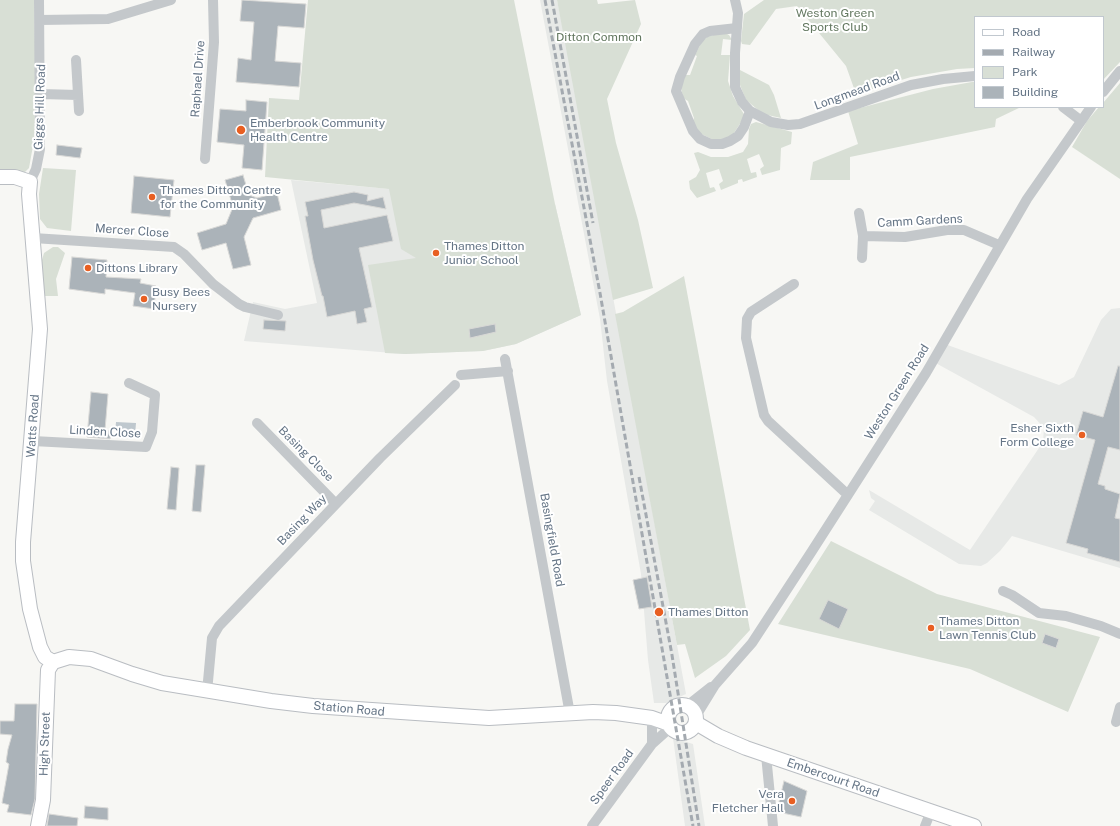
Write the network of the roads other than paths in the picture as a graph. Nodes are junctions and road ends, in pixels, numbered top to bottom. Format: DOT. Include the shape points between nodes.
graph roads {
  1 [pos="40,0"];
  2 [pos="171,0"];
  3 [pos="213,0"];
  4 [pos="735,0"];
  5 [pos="40,20"];
  6 [pos="737,28"];
  7 [pos="76,60"];
  8 [pos="1120,71"];
  9 [pos="974,76"];
  10 [pos="1104,91"];
  11 [pos="41,94"];
  12 [pos="78,95"];
  13 [pos="1064,108"];
  14 [pos="1090,108"];
  15 [pos="750,111"];
  16 [pos="80,112"];
  17 [pos="1080,120"];
  18 [pos="205,159"];
  19 [pos="0,177"];
  20 [pos="30,182"];
  21 [pos="859,212"];
  22 [pos="863,236"];
  23 [pos="33,238"];
  24 [pos="999,245"];
  25 [pos="862,258"];
  26 [pos="794,284"];
  27 [pos="278,315"];
  28 [pos="505,359"];
  29 [pos="508,371"];
  30 [pos="461,375"];
  31 [pos="129,384"];
  32 [pos="455,385"];
  33 [pos="257,423"];
  34 [pos="32,441"];
  35 [pos="848,495"];
  36 [pos="336,504"];
  37 [pos="1003,591"];
  38 [pos="1120,634"];
  39 [pos="53,662"];
  40 [pos="715,685"];
  41 [pos="207,692"];
  42 [pos="686,706"];
  43 [pos="1120,707"];
  44 [pos="570,714"];
  45 [pos="652,718"];
  46 [pos="696,720"];
  47 [pos="670,721"];
  48 [pos="1116,722"];
  49 [pos="652,744"];
  50 [pos="766,755"];
  51 [pos="931,811"];
  52 [pos="38,826"];
  53 [pos="592,826"];
  54 [pos="773,826"];
  55 [pos="925,826"];
  56 [pos="974,826"];
  1 -- 5 [label="street, Giggs Hill Road"];
  2 -- 5 [label="street" via="108,18"];
  3 -- 18 [label="street, Raphael Drive" via="214,42"];
  4 -- 6 [label="street" via="738,13"];
  5 -- 11 [label="street, Giggs Hill Road"];
  6 -- 15 [label="street" via="735,87 742,102"];
  6 -- 15 [label="street" via="703,34 695,44 676,91 693,131 700,139 711,144 722,144 738,136"];
  7 -- 12 [label="street"];
  8 -- 10 [label="street"];
  9 -- 15 [label="street, Longmead Road" via="911,85 800,124 779,124"];
  11 -- 12 [label="street"];
  11 -- 20 [label="street, Giggs Hill Road" via="40,149"];
  12 -- 16 [label="street"];
  13 -- 17 [label="street"];
  14 -- 17 [label="street, Weston Green Road"];
  17 -- 24 [label="street, Weston Green Road"];
  19 -- 20 [label="main road" via="15,177"];
  20 -- 23 [label="main road, Watts Road"];
  21 -- 22 [label="street, Camm Gardens"];
  22 -- 24 [label="street, Camm Gardens" via="905,237 947,230 964,230"];
  22 -- 25 [label="street, Camm Gardens"];
  23 -- 27 [label="street, Mercer Close" via="174,247 238,304"];
  23 -- 34 [label="main road, Watts Road" via="40,325"];
  24 -- 35 [label="street, Weston Green Road" via="926,373"];
  26 -- 35 [label="street" via="750,312 746,319 746,338 764,415"];
  28 -- 29 [label="street, Basingfield Road"];
  29 -- 30 [label="street"];
  29 -- 44 [label="street, Basingfield Road"];
  31 -- 34 [label="street, Linden Close" via="155,395 152,432 146,447"];
  32 -- 36 [label="street, Basing Way"];
  33 -- 36 [label="street, Basing Close"];
  34 -- 39 [label="main road, Watts Road" via="23,542 24,575 32,622 40,647 45,657"];
  35 -- 40 [label="street, Weston Green Road" via="752,643"];
  36 -- 41 [label="street, Basing Way" via="214,631"];
  37 -- 38 [label="street" via="1039,613 1066,616"];
  39 -- 41 [label="main road, Station Road" via="69,657 91,659 146,679"];
  39 -- 52 [label="main road, High Street" via="48,670 43,800"];
  40 -- 42 [label="street, Weston Green Road"];
  40 -- 46 [label="street, Weston Green Road"];
  41 -- 44 [label="main road, Station Road" via="307,705 461,717 511,718"];
  42 -- 46 [label="main road" via="693,710"];
  42 -- 47 [label="main road" via="679,705"];
  43 -- 48 [label="street"];
  44 -- 45 [label="main road, Station Road" via="616,713"];
  45 -- 47 [label="main road, Station Road"];
  45 -- 49 [label="street"];
  46 -- 47 [label="main road" via="690,731 684,733 676,732"];
  46 -- 50 [label="main road, Embercourt Road" via="718,736"];
  47 -- 49 [label="street, Speer Road"];
  49 -- 53 [label="street, Speer Road"];
  50 -- 51 [label="main road, Embercourt Road"];
  50 -- 54 [label="street"];
  51 -- 55 [label="street"];
  51 -- 56 [label="main road, Embercourt Road"];
}
